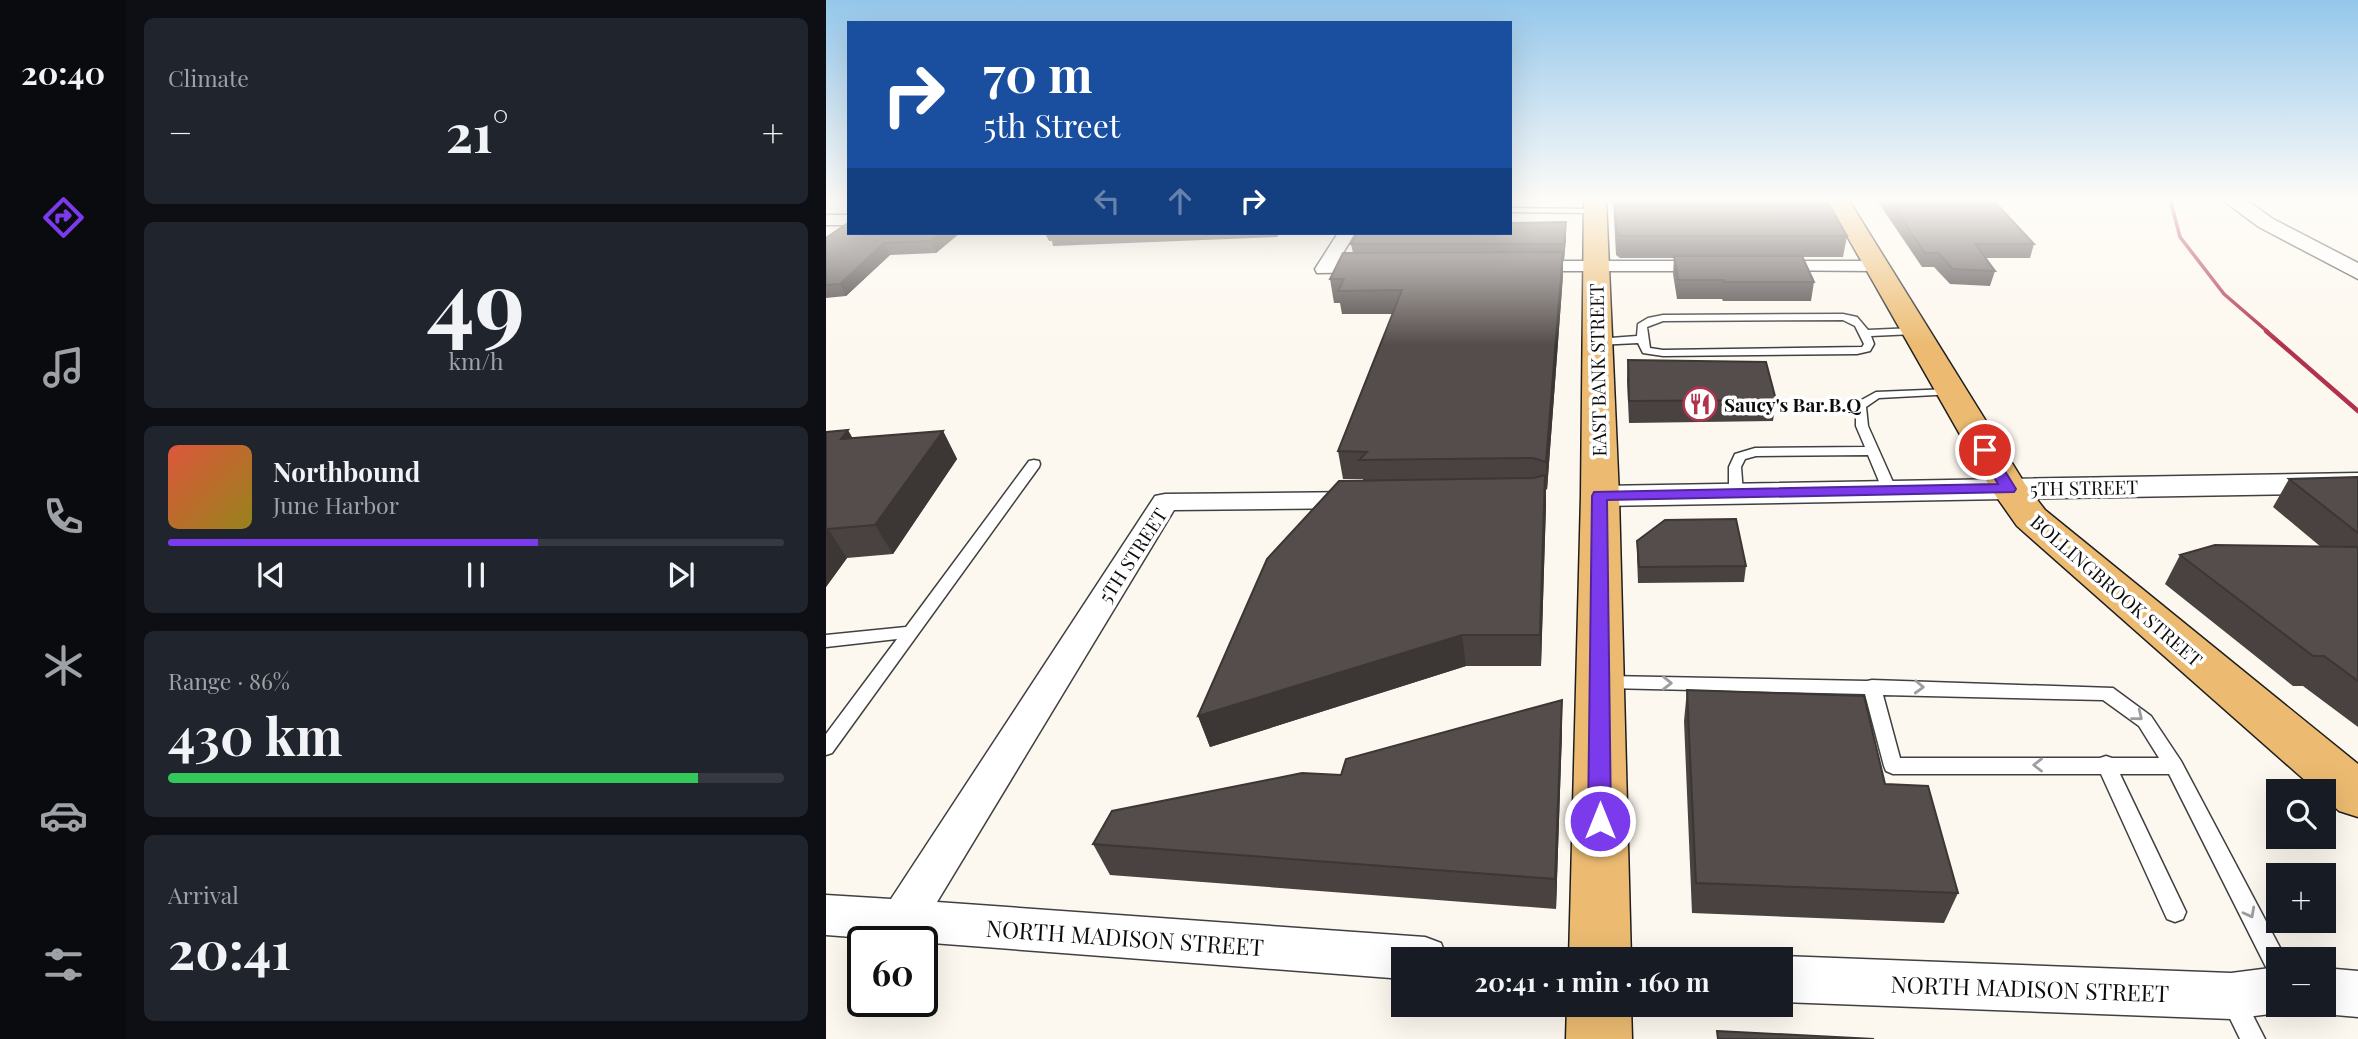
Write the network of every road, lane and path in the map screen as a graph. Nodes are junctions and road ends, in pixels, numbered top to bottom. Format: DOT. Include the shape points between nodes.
graph roads {
  1 [pos="1337,247"];
  2 [pos="1595,247"];
  3 [pos="1865,247"];
  4 [pos="2312,247"];
  5 [pos="1729,266"];
  6 [pos="1756,266"];
  7 [pos="1876,266"];
  8 [pos="1508,267"];
  9 [pos="1595,267"];
  10 [pos="1390,268"];
  11 [pos="2358,272"];
  12 [pos="1914,331"];
  13 [pos="1864,332"];
  14 [pos="1643,339"];
  15 [pos="1597,342"];
  16 [pos="1950,392"];
  17 [pos="1873,451"];
  18 [pos="1034,464"];
  19 [pos="2358,482"];
  20 [pos="2009,489"];
  21 [pos="1890,491"];
  22 [pos="1737,493"];
  23 [pos="1600,496"];
  24 [pos="1385,499"];
  25 [pos="911,632"];
  26 [pos="826,641"];
  27 [pos="1598,682"];
  28 [pos="1872,686"];
  29 [pos="826,748"];
  30 [pos="2106,764"];
  31 [pos="2174,766"];
  32 [pos="2358,795"];
  33 [pos="2175,912"];
  34 [pos="826,915"];
  35 [pos="902,920"];
  36 [pos="1600,947"];
  37 [pos="2268,947"];
  38 [pos="1391,956"];
  39 [pos="1793,979"];
  40 [pos="2266,992"];
  41 [pos="2336,992"];
  42 [pos="2358,994"];
  43 [pos="2231,996"];
  44 [pos="1599,1017"];
  45 [pos="1599,1039"];
  46 [pos="2253,1039"];
  1 -- 10 [label="street" via="1324,269"];
  2 -- 9 [label="main road, EAST BANK STREET"];
  3 -- 7 [label="main road, BOLLINGBROOK STREET"];
  4 -- 11 [label="street"];
  5 -- 9 [label="street"];
  6 -- 7 [label="street"];
  7 -- 12 [label="main road, BOLLINGBROOK STREET"];
  8 -- 9 [label="street"];
  9 -- 15 [label="main road, EAST BANK STREET"];
  12 -- 13 [label="lane"];
  12 -- 16 [label="main road, BOLLINGBROOK STREET"];
  13 -- 14 [label="lane" via="1853,318 1843,317 1663,318 1642,326"];
  13 -- 14 [label="lane" via="1869,344 1857,351 1663,353 1647,351"];
  14 -- 15 [label="lane"];
  15 -- 23 [label="main road, EAST BANK STREET"];
  16 -- 17 [label="lane" via="1876,395 1860,406 1862,426"];
  16 -- 20 [label="main road, BOLLINGBROOK STREET"];
  17 -- 21 [label="lane"];
  17 -- 22 [label="lane" via="1755,452 1740,457 1735,467"];
  18 -- 25 [label="lane"];
  19 -- 20 [label="street, 5TH STREET"];
  20 -- 21 [label="street, 5TH STREET"];
  20 -- 32 [label="main road, BOLLINGBROOK STREET" via="2031,518"];
  21 -- 22 [label="street, 5TH STREET"];
  22 -- 23 [label="street, 5TH STREET"];
  23 -- 27 [label="main road, EAST BANK STREET"];
  24 -- 35 [label="street, 5TH STREET" via="1165,502"];
  25 -- 26 [label="lane"];
  25 -- 29 [label="lane"];
  27 -- 28 [label="lane, one-way"];
  27 -- 36 [label="main road, EAST BANK STREET"];
  30 -- 28 [label="lane, one-way" via="1893,766"];
  28 -- 31 [label="lane, one-way" via="2107,693 2146,721"];
  30 -- 31 [label="lane"];
  30 -- 33 [label="lane"];
  31 -- 37 [label="lane, one-way"];
  34 -- 35 [label="street, NORTH MADISON STREET"];
  35 -- 38 [label="street, NORTH MADISON STREET"];
  39 -- 43 [label="street, NORTH MADISON STREET"];
  40 -- 43 [label="street, NORTH MADISON STREET"];
  41 -- 42 [label="street"];
  43 -- 46 [label="lane"];
  44 -- 45 [label="main road"];
}
